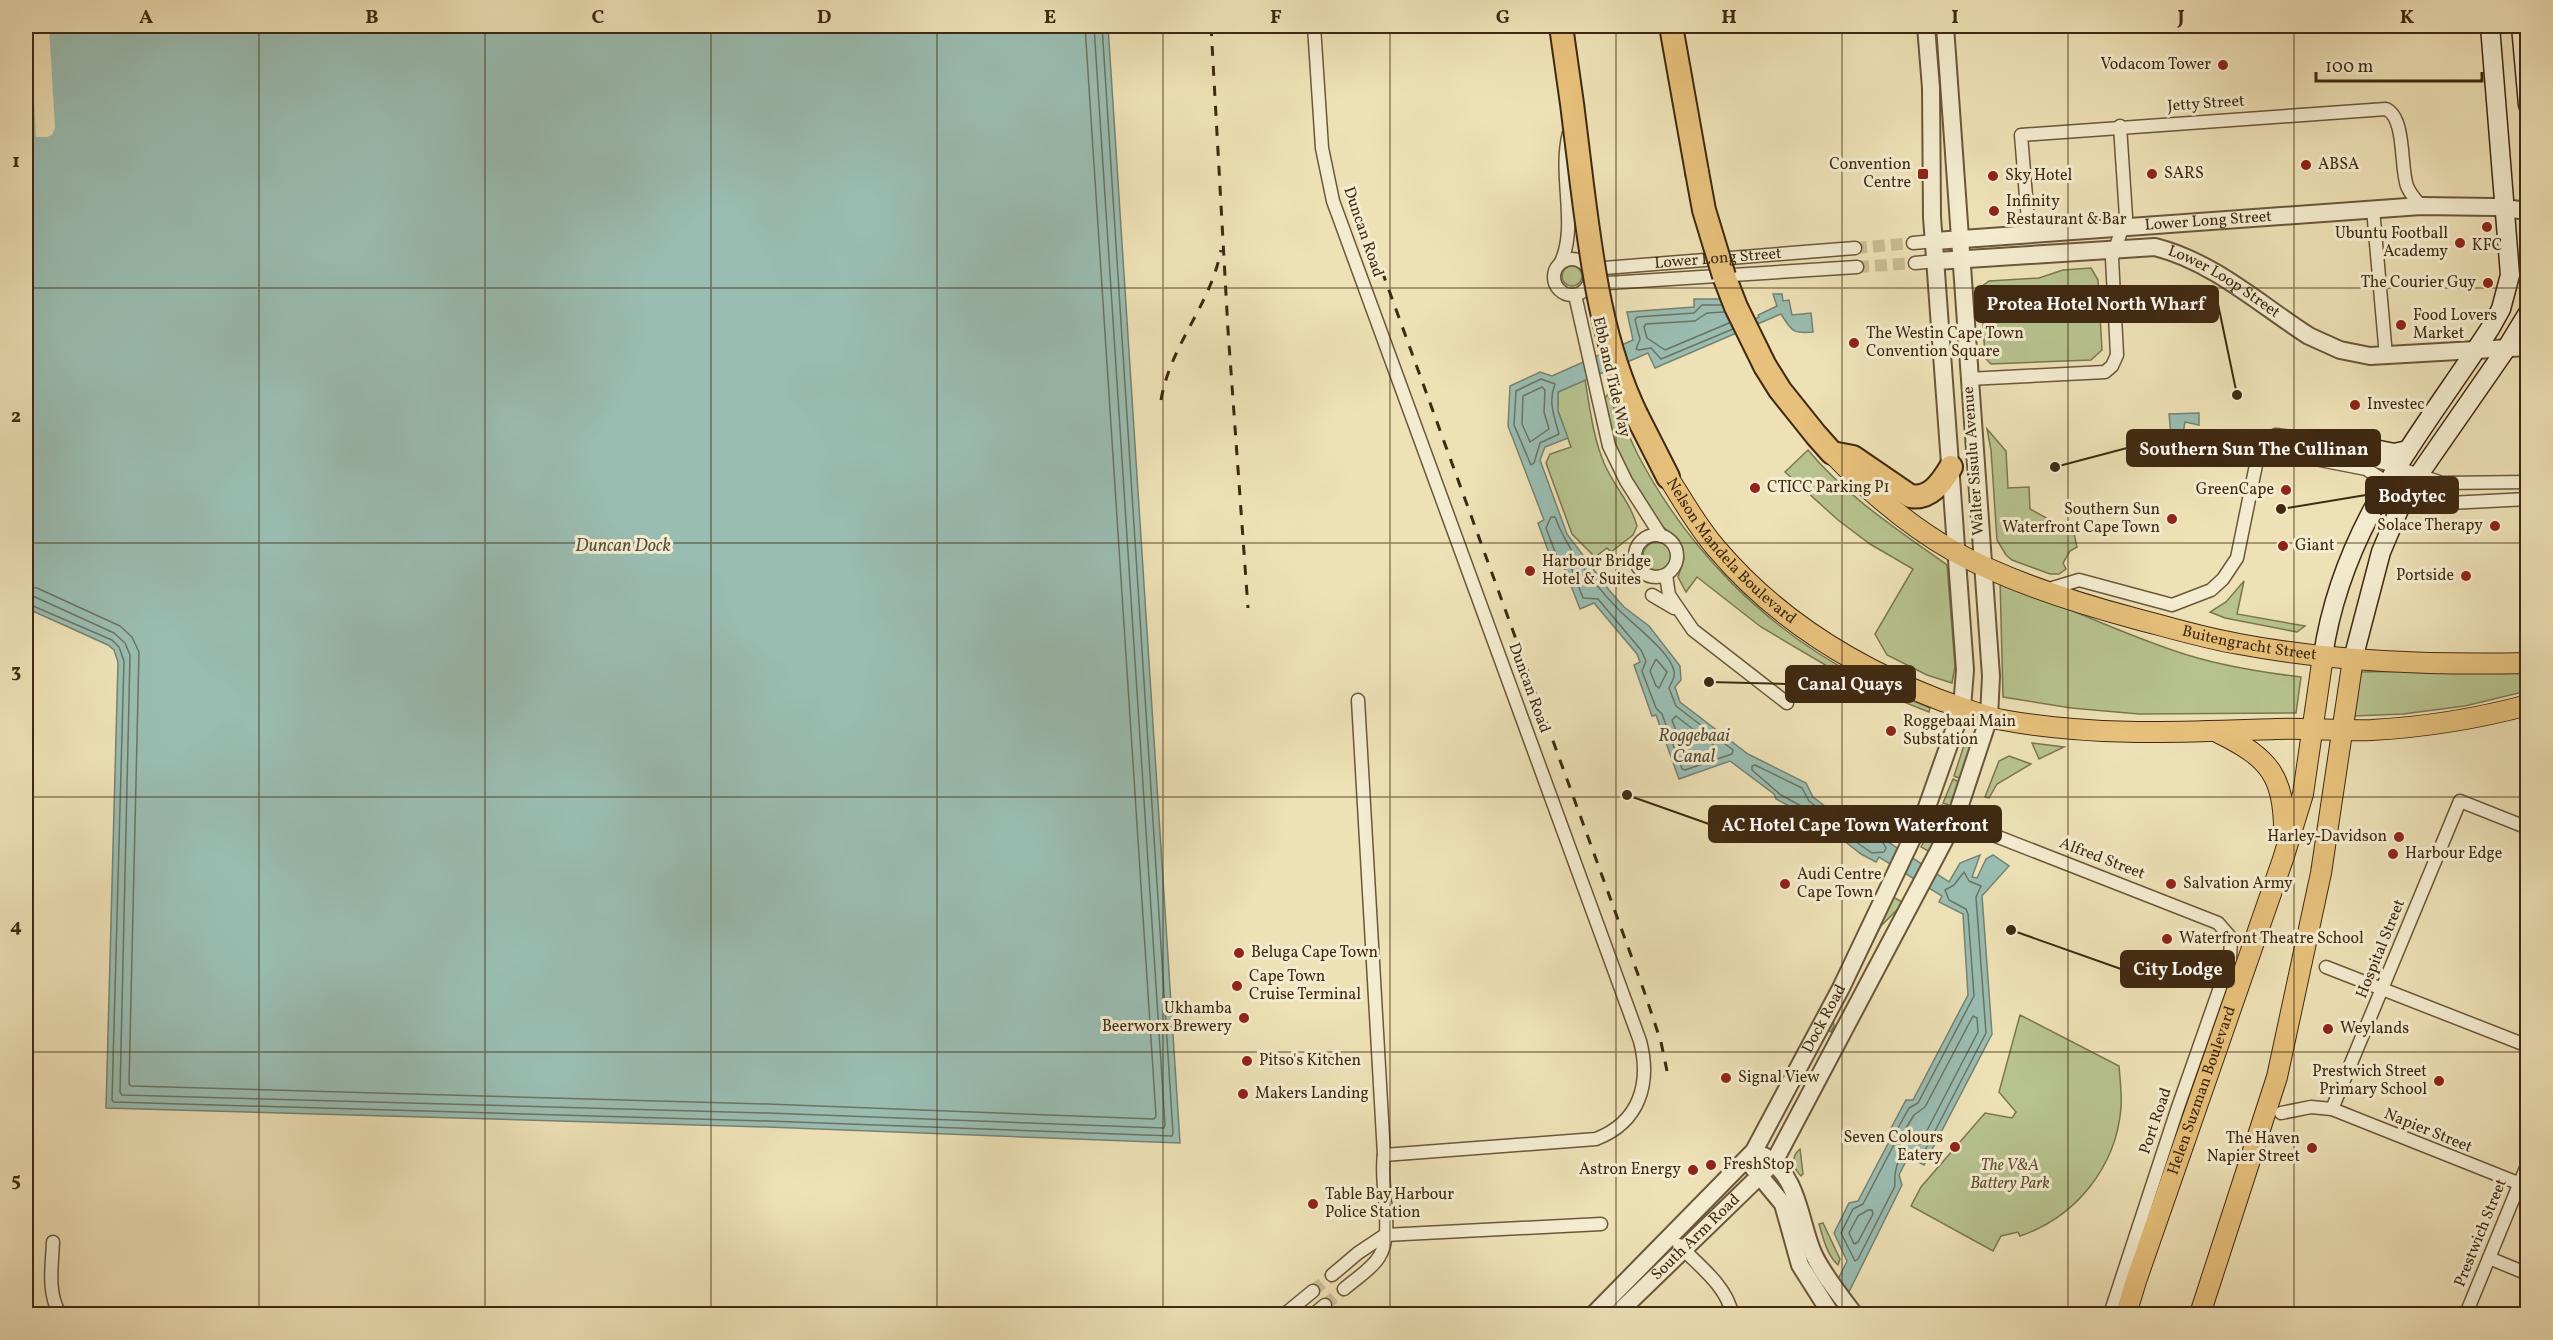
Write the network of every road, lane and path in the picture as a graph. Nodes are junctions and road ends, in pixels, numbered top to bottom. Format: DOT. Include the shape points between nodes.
graph roads {
  1 [pos="1314,26"];
  2 [pos="1570,26"];
  3 [pos="1671,26"];
  4 [pos="1926,26"];
  5 [pos="1945,26"];
  6 [pos="2490,26"];
  7 [pos="2521,26"];
  8 [pos="1567,32"];
  9 [pos="2528,105"];
  10 [pos="2120,126"];
  11 [pos="2421,206"];
  12 [pos="2505,207"];
  13 [pos="2373,209"];
  14 [pos="2528,211"];
  15 [pos="2123,227"];
  16 [pos="1568,233"];
  17 [pos="2029,233"];
  18 [pos="1960,239"];
  19 [pos="1935,241"];
  20 [pos="1913,243"];
  21 [pos="1855,248"];
  22 [pos="2113,249"];
  23 [pos="1961,260"];
  24 [pos="1579,261"];
  25 [pos="1936,261"];
  26 [pos="1561,262"];
  27 [pos="1915,263"];
  28 [pos="1857,267"];
  29 [pos="1588,284"];
  30 [pos="1575,295"];
  31 [pos="2528,313"];
  32 [pos="2528,347"];
  33 [pos="2506,348"];
  34 [pos="2476,350"];
  35 [pos="2386,356"];
  36 [pos="1968,380"];
  37 [pos="2318,449"];
  38 [pos="2408,450"];
  39 [pos="1830,451"];
  40 [pos="1951,467"];
  41 [pos="2398,468"];
  42 [pos="2417,475"];
  43 [pos="1668,477"];
  44 [pos="2528,482"];
  45 [pos="2388,484"];
  46 [pos="2406,493"];
  47 [pos="1636,497"];
  48 [pos="2528,499"];
  49 [pos="1661,536"];
  50 [pos="1642,541"];
  51 [pos="1956,552"];
  52 [pos="1982,565"];
  53 [pos="1646,574"];
  54 [pos="1665,575"];
  55 [pos="2045,591"];
  56 [pos="1652,595"];
  57 [pos="1682,615"];
  58 [pos="2323,656"];
  59 [pos="2353,659"];
  60 [pos="2528,663"];
  61 [pos="1358,700"];
  62 [pos="1787,703"];
  63 [pos="2528,705"];
  64 [pos="1962,708"];
  65 [pos="1989,717"];
  66 [pos="2312,730"];
  67 [pos="2342,730"];
  68 [pos="2216,731"];
  69 [pos="1955,819"];
  70 [pos="2528,828"];
  71 [pos="2283,859"];
  72 [pos="2231,938"];
  73 [pos="2326,967"];
  74 [pos="2382,989"];
  75 [pos="2528,1046"];
  76 [pos="2332,1109"];
  77 [pos="2281,1113"];
  78 [pos="1384,1155"];
  79 [pos="1751,1155"];
  80 [pos="1774,1162"];
  81 [pos="2528,1163"];
  82 [pos="1760,1176"];
  83 [pos="2523,1186"];
  84 [pos="1601,1224"];
  85 [pos="1385,1235"];
  86 [pos="1671,1237"];
  87 [pos="53,1242"];
  88 [pos="1684,1251"];
  89 [pos="2489,1258"];
  90 [pos="2528,1274"];
  91 [pos="1332,1275"];
  92 [pos="1344,1289"];
  93 [pos="1313,1291"];
  94 [pos="1325,1305"];
  95 [pos="1852,1312"];
  96 [pos="60,1314"];
  97 [pos="1285,1314"];
  98 [pos="1314,1314"];
  99 [pos="1594,1314"];
  100 [pos="1617,1314"];
  101 [pos="1732,1314"];
  102 [pos="1831,1314"];
  103 [pos="2110,1314"];
  104 [pos="2126,1314"];
  105 [pos="2200,1314"];
  106 [pos="2466,1314"];
  1 -- 78 [label="street, Duncan Road" via="1322,148 1333,201 1646,1061 1644,1083 1629,1117 1615,1130 1596,1139"];
  2 -- 8 [label="street"];
  3 -- 39 [label="highway, bridge" via="1704,210 1736,307 1780,390"];
  4 -- 19 [label="street, Walter Sisulu Avenue"];
  5 -- 18 [label="street, Walter Sisulu Avenue"];
  6 -- 12 [label="main road"];
  7 -- 9 [label="main road"];
  8 -- 16 [label="street" via="1577,102 1564,167"];
  8 -- 43 [label="highway, Nelson Mandela Boulevard, bridge" via="1591,255 1607,336 1632,406"];
  10 -- 11 [label="street, Jetty Street" via="2386,109 2398,125 2407,186"];
  10 -- 15 [label="street" via="2126,217"];
  10 -- 17 [label="street, Jetty Street" via="2021,135"];
  11 -- 12 [label="street, Lower Long Street"];
  11 -- 13 [label="street, Lower Long Street"];
  12 -- 14 [label="street, Lower Long Street"];
  12 -- 34 [label="main road" via="2510,275 2496,318"];
  13 -- 15 [label="street, Lower Long Street"];
  13 -- 35 [label="street"];
  15 -- 17 [label="street, Lower Long Street"];
  15 -- 22 [label="street"];
  16 -- 24 [label="street"];
  16 -- 26 [label="street"];
  17 -- 18 [label="street, Lower Long Street"];
  18 -- 19 [label="street, Lower Long Street"];
  18 -- 23 [label="street, Walter Sisulu Avenue"];
  19 -- 20 [label="street, Lower Long Street"];
  19 -- 25 [label="street, Walter Sisulu Avenue"];
  21 -- 24 [label="street, Lower Long Street" via="1604,268"];
  22 -- 23 [label="street, Lower Loop Street"];
  22 -- 35 [label="street, Lower Loop Street" via="2155,247 2171,251 2226,279 2323,344 2355,355"];
  22 -- 36 [label="street" via="2117,355 2112,366 2105,372"];
  23 -- 25 [label="street, Lower Loop Street"];
  23 -- 36 [label="street, Walter Sisulu Avenue"];
  24 -- 26 [label="street"];
  24 -- 29 [label="street" via="1589,272"];
  25 -- 27 [label="street"];
  25 -- 40 [label="street, Walter Sisulu Avenue"];
  26 -- 30 [label="street" via="1554,271 1554,282 1560,291"];
  28 -- 29 [label="street, Lower Long Street"];
  29 -- 30 [label="street"];
  30 -- 47 [label="street, Ebb and Tide Way" via="1609,446"];
  31 -- 33 [label="main road"];
  32 -- 33 [label="street, Lower Loop Street"];
  33 -- 34 [label="street, Lower Loop Street"];
  33 -- 42 [label="main road"];
  34 -- 35 [label="street, Lower Loop Street"];
  34 -- 38 [label="main road"];
  36 -- 52 [label="street, Walter Sisulu Avenue"];
  37 -- 38 [label="main road" via="2336,441 2394,453"];
  37 -- 41 [label="street"];
  37 -- 45 [label="street"];
  37 -- 55 [label="street" via="2282,435 2276,435 2267,444 2258,459 2237,558 2211,590 2172,605 2079,580"];
  38 -- 41 [label="main road"];
  39 -- 40 [label="highway" via="1854,457 1915,497 1941,485"];
  39 -- 51 [label="main road" via="1868,490"];
  40 -- 51 [label="street, Walter Sisulu Avenue"];
  41 -- 42 [label="street"];
  41 -- 45 [label="main road"];
  42 -- 44 [label="street" via="2452,484"];
  42 -- 46 [label="main road"];
  43 -- 64 [label="main road, Nelson Mandela Boulevard" via="1716,548 1778,610 1835,650 1906,688"];
  45 -- 46 [label="street"];
  45 -- 58 [label="main road" via="2368,514 2340,580"];
  46 -- 48 [label="street" via="2449,503"];
  46 -- 59 [label="main road" via="2381,552"];
  47 -- 49 [label="street, Ebb and Tide Way"];
  47 -- 50 [label="street, Ebb and Tide Way" via="1645,521"];
  49 -- 50 [label="street"];
  49 -- 54 [label="street" via="1673,543 1677,557 1676,564"];
  50 -- 53 [label="street" via="1636,559"];
  51 -- 52 [label="main road"];
  51 -- 64 [label="street, Walter Sisulu Avenue" via="1965,670"];
  52 -- 55 [label="main road, Buitengracht Street"];
  52 -- 65 [label="street, Walter Sisulu Avenue" via="1992,676"];
  53 -- 54 [label="street"];
  53 -- 56 [label="street"];
  54 -- 56 [label="street"];
  54 -- 57 [label="street" via="1669,595"];
  55 -- 58 [label="main road, Buitengracht Street" via="2237,644"];
  56 -- 57 [label="street"];
  57 -- 62 [label="street" via="1696,632"];
  58 -- 59 [label="main road, Buitengracht Street"];
  58 -- 66 [label="main road, Helen Suzman Boulevard"];
  59 -- 60 [label="main road, Buitengracht Street"];
  59 -- 67 [label="main road"];
  61 -- 78 [label="street"];
  63 -- 67 [label="main road" via="2450,723"];
  64 -- 65 [label="main road, Nelson Mandela Boulevard"];
  64 -- 79 [label="street, Dock Road" via="1927,807 1840,988"];
  65 -- 68 [label="main road" via="2102,731"];
  65 -- 69 [label="street, Dock Road"];
  66 -- 67 [label="main road"];
  66 -- 68 [label="main road"];
  66 -- 71 [label="main road, Helen Suzman Boulevard" via="2303,794"];
  67 -- 105 [label="main road" via="2323,861 2277,1077"];
  68 -- 71 [label="main road" via="2255,753 2274,774 2284,808"];
  69 -- 72 [label="street, Alfred Street" via="2218,923"];
  69 -- 80 [label="street, Dock Road"];
  70 -- 74 [label="street, Hospital Street" via="2460,801"];
  71 -- 104 [label="main road, Helen Suzman Boulevard"];
  72 -- 103 [label="street, Port Road" via="2230,959"];
  73 -- 74 [label="street"];
  74 -- 75 [label="street"];
  74 -- 76 [label="street, Hospital Street"];
  76 -- 77 [label="street, Napier Street" via="2311,1107"];
  76 -- 83 [label="street, Napier Street"];
  78 -- 85 [label="street"];
  79 -- 80 [label="street"];
  79 -- 82 [label="street"];
  79 -- 86 [label="street, South Arm Road"];
  80 -- 82 [label="street, South Arm Road"];
  80 -- 95 [label="street" via="1799,1202 1813,1252"];
  81 -- 83 [label="street, Prestwich Street"];
  82 -- 88 [label="street, South Arm Road"];
  82 -- 102 [label="street" via="1783,1204 1800,1265"];
  83 -- 89 [label="street, Prestwich Street"];
  84 -- 85 [label="street"];
  85 -- 91 [label="street"];
  85 -- 92 [label="street" via="1378,1258"];
  86 -- 88 [label="street"];
  86 -- 99 [label="street, South Arm Road"];
  87 -- 96 [label="street" via="52,1290"];
  88 -- 100 [label="street, South Arm Road"];
  88 -- 101 [label="street" via="1718,1286"];
  89 -- 90 [label="street"];
  89 -- 106 [label="street, Prestwich Street"];
  93 -- 97 [label="street"];
  94 -- 98 [label="street"];
}
